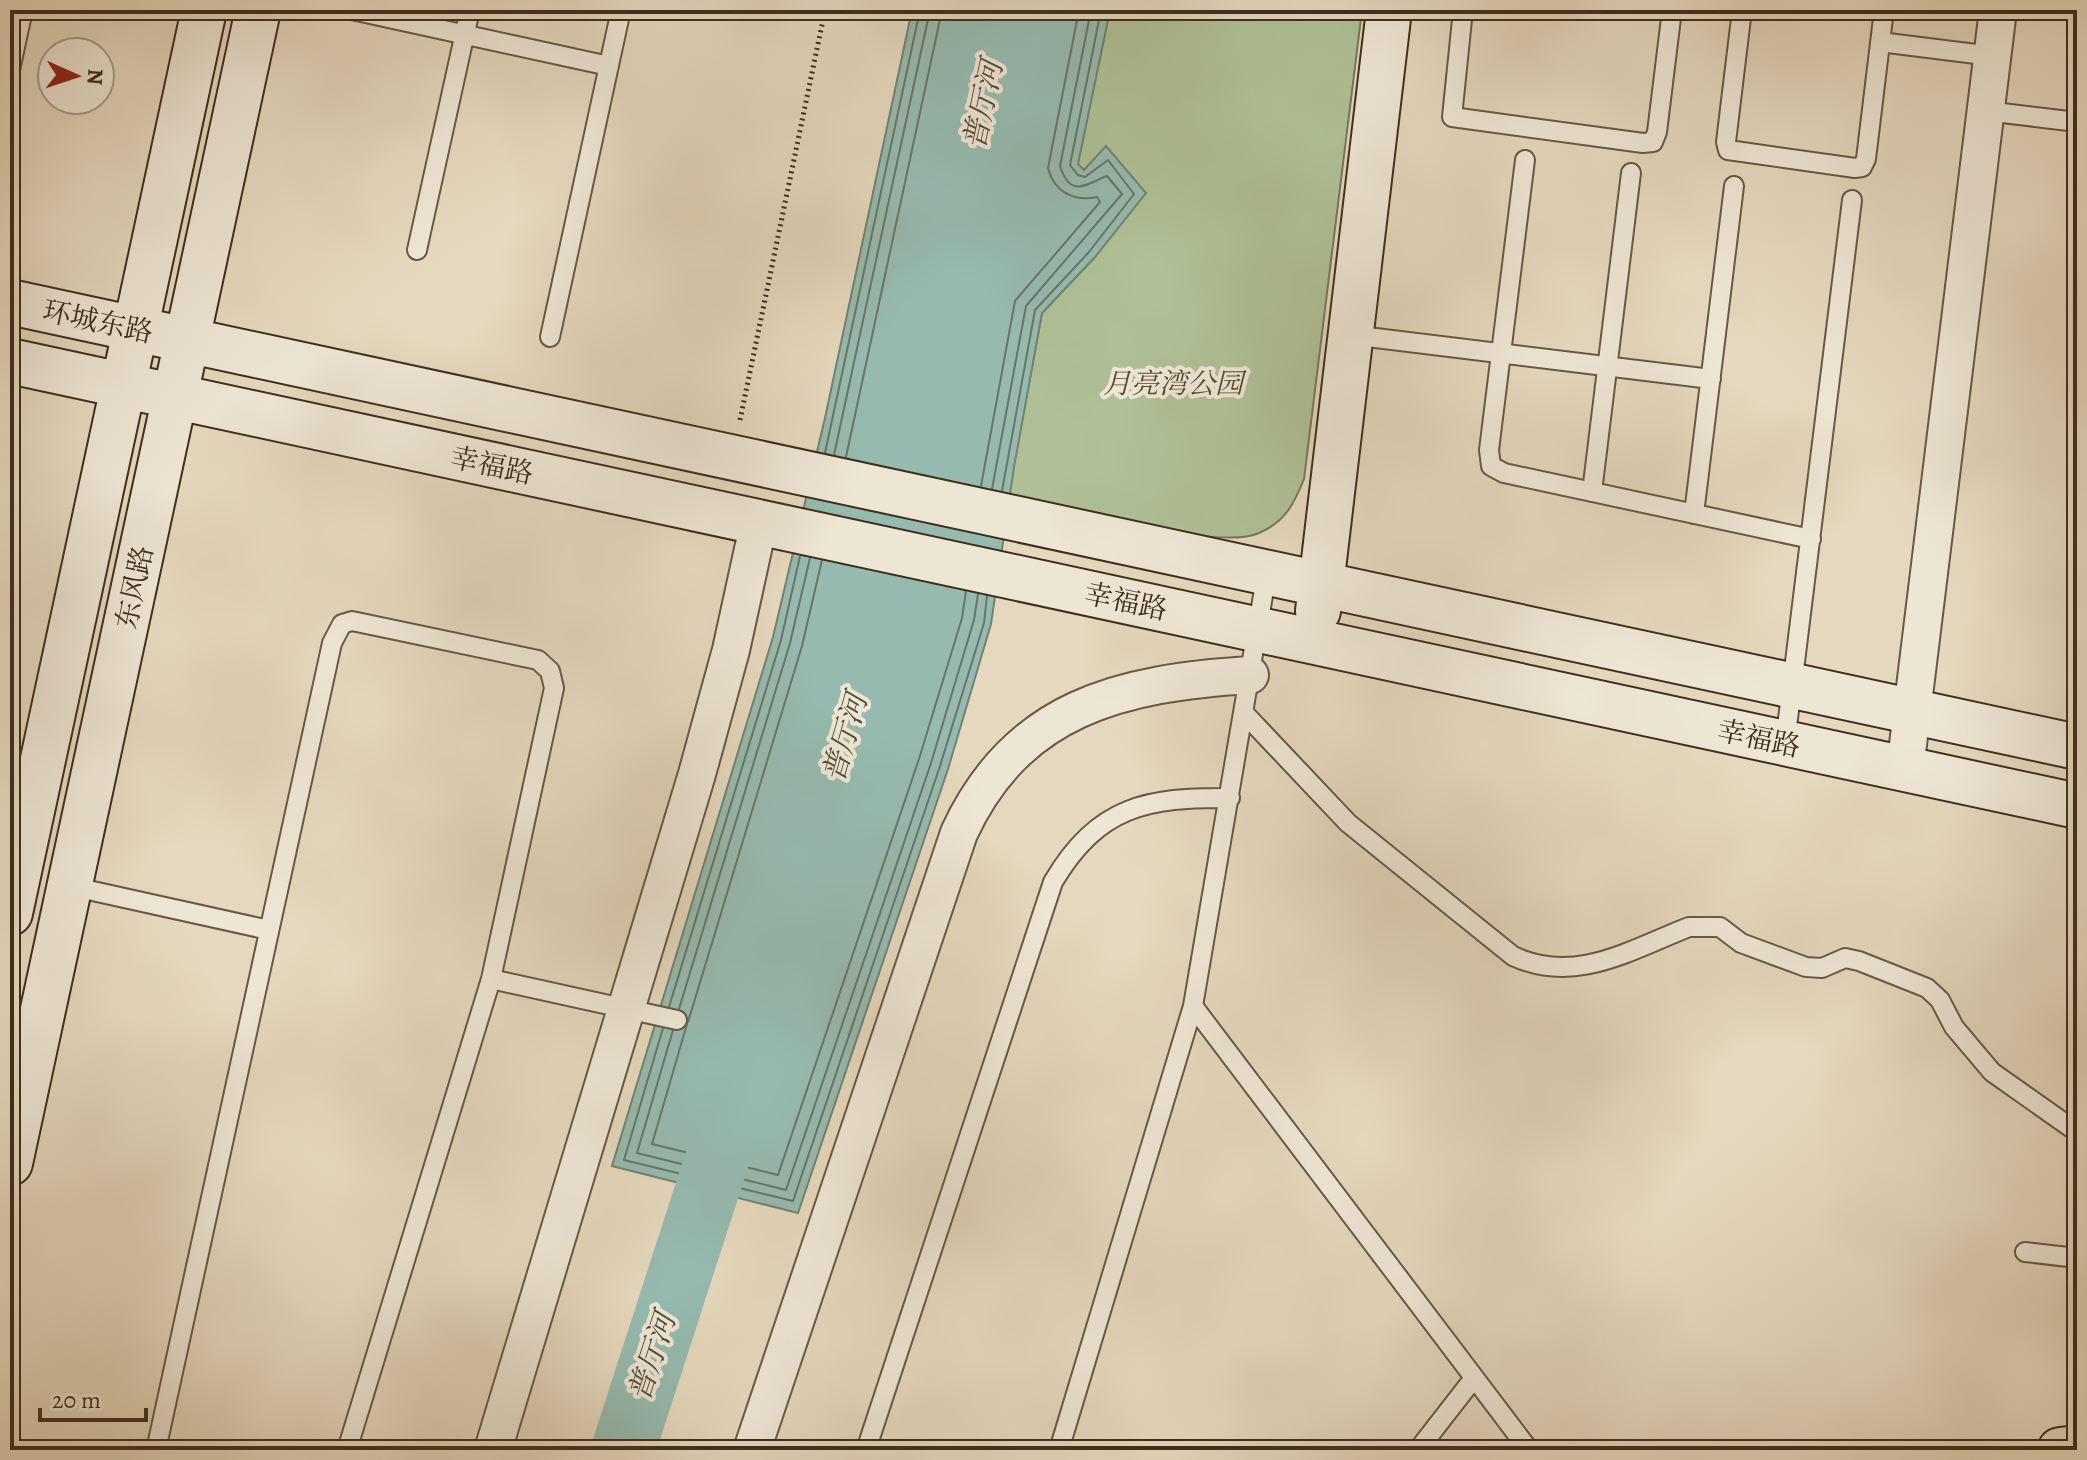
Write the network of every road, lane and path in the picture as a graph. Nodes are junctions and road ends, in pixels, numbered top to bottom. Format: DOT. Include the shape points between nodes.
graph roads {
  1 [pos="23,10"];
  2 [pos="204,10"];
  3 [pos="258,10"];
  4 [pos="352,10"];
  5 [pos="470,10"];
  6 [pos="621,10"];
  7 [pos="825,10"];
  8 [pos="1389,10"];
  9 [pos="1463,10"];
  10 [pos="1672,10"];
  11 [pos="1742,10"];
  12 [pos="1884,10"];
  13 [pos="1998,10"];
  14 [pos="465,35"];
  15 [pos="1880,42"];
  16 [pos="1992,56"];
  17 [pos="609,66"];
  18 [pos="10,70"];
  19 [pos="1986,111"];
  20 [pos="2077,122"];
  21 [pos="1525,160"];
  22 [pos="1631,173"];
  23 [pos="1734,186"];
  24 [pos="1852,200"];
  25 [pos="417,250"];
  26 [pos="10,302"];
  27 [pos="136,329"];
  28 [pos="1351,335"];
  29 [pos="550,337"];
  30 [pos="187,340"];
  31 [pos="1501,353"];
  32 [pos="10,361"];
  33 [pos="1608,366"];
  34 [pos="1711,379"];
  35 [pos="123,386"];
  36 [pos="175,397"];
  37 [pos="738,426"];
  38 [pos="1592,492"];
  39 [pos="1694,514"];
  40 [pos="759,522"];
  41 [pos="1811,539"];
  42 [pos="1267,572"];
  43 [pos="1321,584"];
  44 [pos="1257,630"];
  45 [pos="1314,642"];
  46 [pos="1250,675"];
  47 [pos="1792,685"];
  48 [pos="1912,711"];
  49 [pos="1244,713"];
  50 [pos="1785,743"];
  51 [pos="2077,747"];
  52 [pos="1905,769"];
  53 [pos="1230,798"];
  54 [pos="2077,806"];
  55 [pos="70,886"];
  56 [pos="10,913"];
  57 [pos="269,930"];
  58 [pos="491,979"];
  59 [pos="1193,1006"];
  60 [pos="677,1020"];
  61 [pos="2077,1132"];
  62 [pos="10,1163"];
  63 [pos="2025,1252"];
  64 [pos="2077,1258"];
  65 [pos="1474,1378"];
  66 [pos="2077,1448"];
  67 [pos="156,1450"];
  68 [pos="347,1450"];
  69 [pos="493,1450"];
  70 [pos="752,1450"];
  71 [pos="866,1450"];
  72 [pos="1059,1450"];
  73 [pos="1418,1450"];
  74 [pos="1529,1450"];
  75 [pos="2060,1450"];
  1 -- 18 [label="lane"];
  2 -- 27 [label="main road, 东风路"];
  3 -- 30 [label="main road, 东风路"];
  4 -- 14 [label="lane"];
  5 -- 14 [label="lane"];
  6 -- 17 [label="lane"];
  7 -- 37 [label="path"];
  8 -- 28 [label="main road"];
  9 -- 10 [label="lane" via="1452,117 1643,143 1653,142 1657,132"];
  11 -- 15 [label="lane" via="1726,142 1736,154 1862,167"];
  12 -- 15 [label="lane"];
  13 -- 16 [label="street"];
  14 -- 17 [label="lane"];
  14 -- 25 [label="lane"];
  15 -- 16 [label="lane"];
  16 -- 19 [label="street"];
  17 -- 29 [label="lane"];
  19 -- 20 [label="lane"];
  19 -- 48 [label="street"];
  21 -- 31 [label="lane"];
  22 -- 33 [label="lane"];
  23 -- 34 [label="lane"];
  24 -- 41 [label="lane"];
  26 -- 27 [label="main road, 环城东路"];
  27 -- 30 [label="main road, 环城东路"];
  27 -- 35 [label="main road, 东风路"];
  28 -- 31 [label="lane"];
  28 -- 43 [label="main road"];
  30 -- 36 [label="main road, 东风路"];
  30 -- 42 [label="main road, 幸福路"];
  31 -- 33 [label="lane"];
  31 -- 38 [label="lane" via="1491,466"];
  32 -- 35 [label="main road, 环城东路"];
  33 -- 34 [label="lane"];
  33 -- 38 [label="lane"];
  34 -- 39 [label="lane"];
  35 -- 36 [label="main road, 环城东路"];
  35 -- 56 [label="main road, 东风路"];
  36 -- 40 [label="main road, 幸福路"];
  36 -- 55 [label="main road, 东风路"];
  38 -- 39 [label="lane"];
  39 -- 41 [label="lane"];
  40 -- 44 [label="main road, 幸福路"];
  40 -- 69 [label="street" via="697,774"];
  41 -- 47 [label="lane"];
  42 -- 43 [label="main road, 幸福路"];
  42 -- 44 [label="lane"];
  43 -- 45 [label="main road"];
  43 -- 47 [label="main road, 幸福路"];
  44 -- 45 [label="main road, 幸福路"];
  44 -- 46 [label="lane"];
  45 -- 50 [label="main road, 幸福路"];
  46 -- 49 [label="lane"];
  46 -- 70 [label="street" via="1168,684 1088,705 1033,735 989,779 959,833"];
  47 -- 48 [label="main road, 幸福路"];
  47 -- 50 [label="lane"];
  48 -- 51 [label="main road, 幸福路"];
  48 -- 52 [label="street"];
  49 -- 53 [label="lane"];
  49 -- 61 [label="lane" via="1348,823 1513,956 1538,967 1569,969 1704,926 1720,927 1741,943 1806,967 1822,968 1845,958 1859,961 1927,988 1992,1072"];
  50 -- 52 [label="main road, 幸福路"];
  52 -- 54 [label="main road, 幸福路"];
  53 -- 59 [label="lane"];
  53 -- 71 [label="lane" via="1182,797 1134,807 1086,836 1053,882"];
  55 -- 57 [label="lane"];
  55 -- 62 [label="main road, 东风路"];
  57 -- 58 [label="lane" via="332,643 342,624 364,622 538,660 550,671 554,688"];
  57 -- 67 [label="lane"];
  58 -- 60 [label="lane"];
  58 -- 68 [label="lane"];
  59 -- 65 [label="lane"];
  59 -- 72 [label="lane"];
  63 -- 64 [label="lane"];
  65 -- 73 [label="lane"];
  65 -- 74 [label="lane"];
  66 -- 75 [label="main road"];
}
